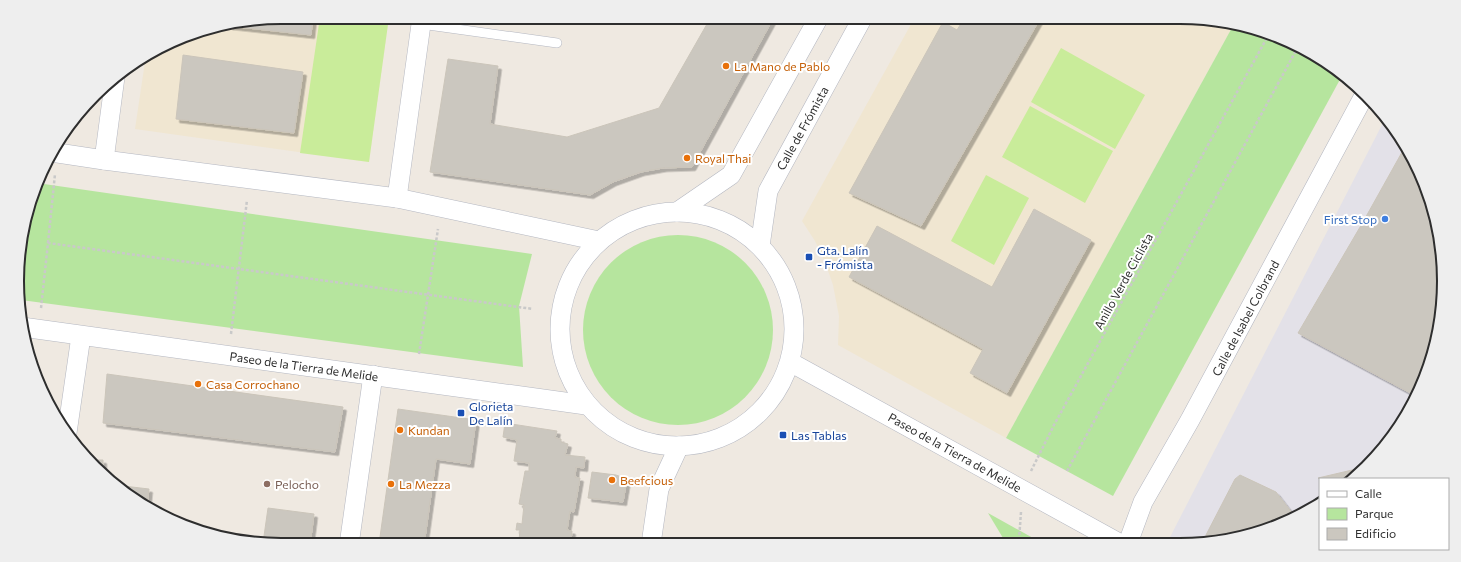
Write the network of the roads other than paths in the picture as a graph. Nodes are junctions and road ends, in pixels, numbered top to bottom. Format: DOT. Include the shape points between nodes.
graph roads {
  1 [pos="421,24"];
  2 [pos="440,24"];
  3 [pos="815,24"];
  4 [pos="859,24"];
  5 [pos="557,43"];
  6 [pos="114,87"];
  7 [pos="1362,99"];
  8 [pos="58,153"];
  9 [pos="104,160"];
  10 [pos="396,198"];
  11 [pos="678,212"];
  12 [pos="599,241"];
  13 [pos="760,246"];
  14 [pos="28,328"];
  15 [pos="81,336"];
  16 [pos="790,362"];
  17 [pos="373,375"];
  18 [pos="586,405"];
  19 [pos="68,425"];
  20 [pos="679,446"];
  21 [pos="350,538"];
  22 [pos="652,538"];
  23 [pos="1110,538"];
  24 [pos="1130,538"];
  1 -- 10 [label="street"];
  2 -- 5 [label="lane"];
  3 -- 11 [label="street" via="731,174"];
  4 -- 13 [label="street, Calle de Frómista" via="768,191"];
  6 -- 9 [label="street"];
  7 -- 24 [label="street, Calle de Isabel Colbrand" via="1144,502"];
  8 -- 9 [label="street"];
  9 -- 10 [label="street"];
  10 -- 12 [label="street"];
  11 -- 12 [label="street" via="649,215 622,225"];
  11 -- 13 [label="street" via="708,215 736,227"];
  12 -- 18 [label="street" via="576,269 562,303 559,339 568,374"];
  13 -- 16 [label="street" via="780,271 791,301 794,333"];
  14 -- 15 [label="street, Paseo de la Tierra de Melide"];
  15 -- 17 [label="street, Paseo de la Tierra de Melide"];
  15 -- 19 [label="street"];
  16 -- 20 [label="street" via="780,387 759,412 738,429 715,440"];
  16 -- 23 [label="street, Paseo de la Tierra de Melide"];
  17 -- 18 [label="street, Paseo de la Tierra de Melide"];
  17 -- 21 [label="street"];
  18 -- 20 [label="street" via="612,427 643,442"];
  20 -- 22 [label="street" via="659,489"];
}
